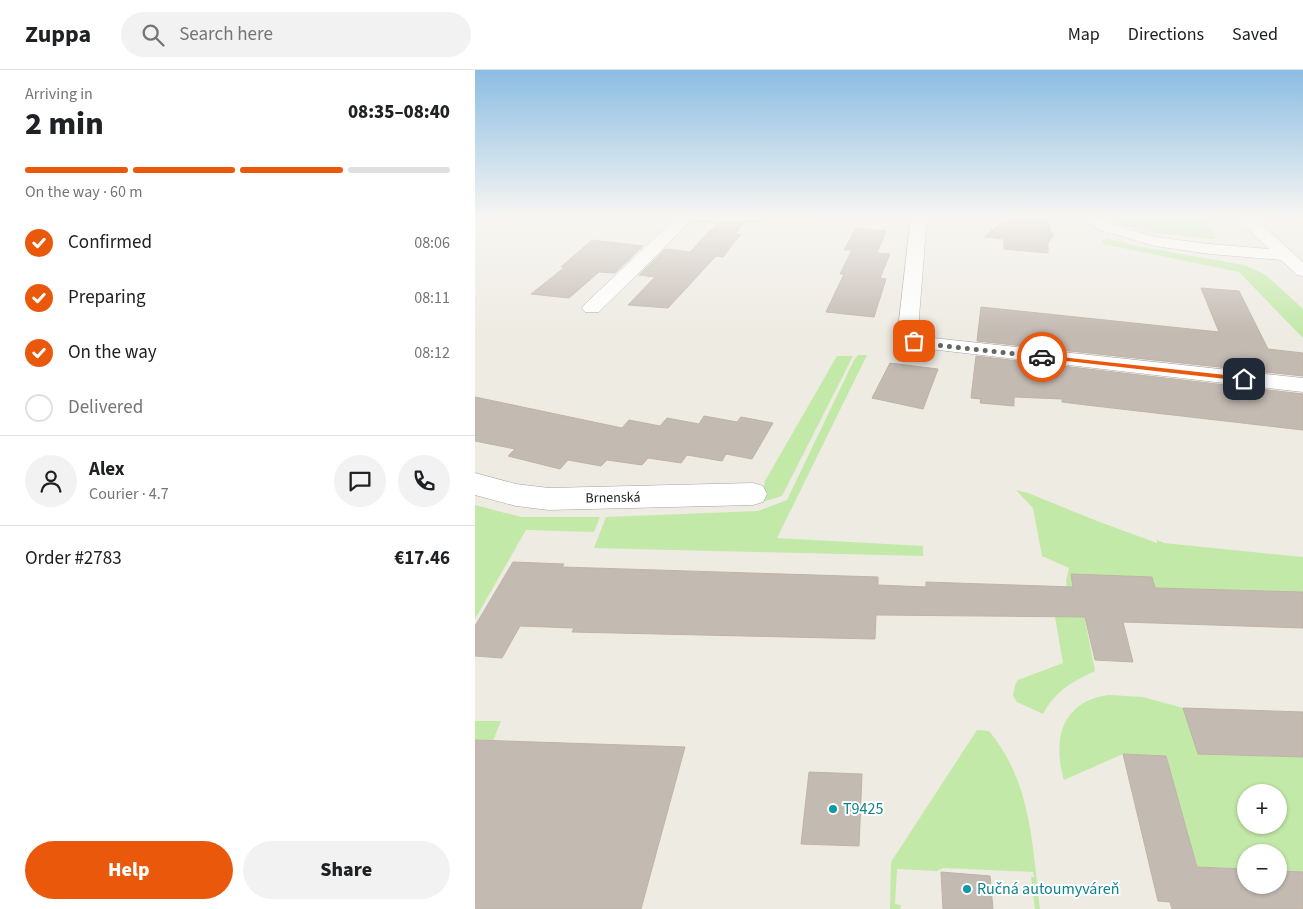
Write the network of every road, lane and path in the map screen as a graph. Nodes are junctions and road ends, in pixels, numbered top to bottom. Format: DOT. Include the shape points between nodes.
graph roads {
  1 [pos="647,255"];
  2 [pos="916,255"];
  3 [pos="1286,255"];
  4 [pos="1303,271"];
  5 [pos="592,308"];
  6 [pos="1303,385"];
  7 [pos="475,484"];
  8 [pos="753,494"];
  1 -- 5 [label="street"];
  2 -- 6 [label="street" via="909,330 911,338 919,343"];
  3 -- 4 [label="street"];
  7 -- 8 [label="street, Brnenská" via="516,495 549,499"];
}
